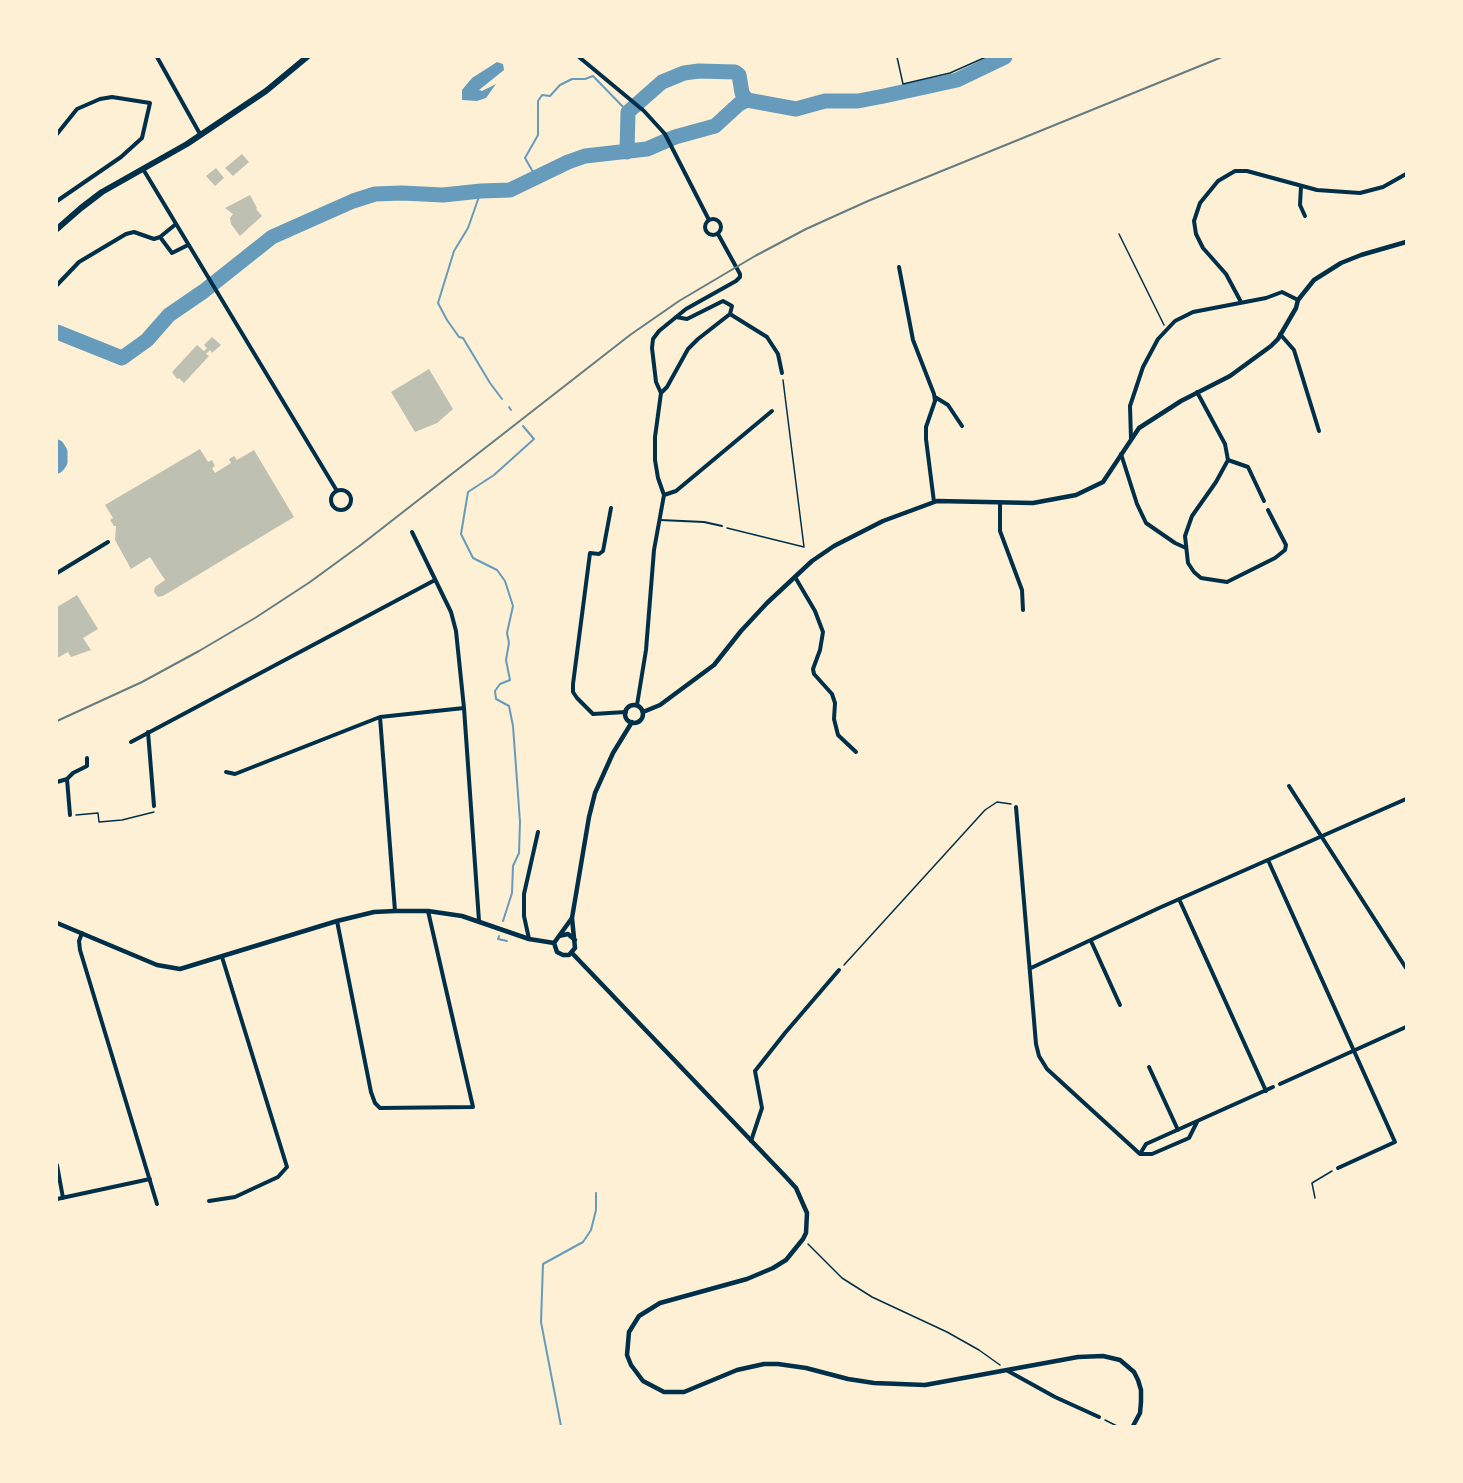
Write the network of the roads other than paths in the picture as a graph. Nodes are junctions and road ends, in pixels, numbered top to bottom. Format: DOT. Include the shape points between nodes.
graph roads {
  1 [pos="157,57"];
  2 [pos="307,57"];
  3 [pos="579,57"];
  4 [pos="57,134"];
  5 [pos="201,135"];
  6 [pos="143,170"];
  7 [pos="1406,174"];
  8 [pos="1301,186"];
  9 [pos="57,201"];
  10 [pos="1305,216"];
  11 [pos="709,220"];
  12 [pos="176,224"];
  13 [pos="57,229"];
  14 [pos="718,234"];
  15 [pos="160,237"];
  16 [pos="1406,242"];
  17 [pos="188,245"];
  18 [pos="899,267"];
  19 [pos="57,285"];
  20 [pos="1298,300"];
  21 [pos="1240,302"];
  22 [pos="730,314"];
  23 [pos="676,317"];
  24 [pos="1280,334"];
  25 [pos="782,373"];
  26 [pos="1197,392"];
  27 [pos="661,393"];
  28 [pos="935,397"];
  29 [pos="772,411"];
  30 [pos="962,426"];
  31 [pos="1319,431"];
  32 [pos="1131,439"];
  33 [pos="1121,454"];
  34 [pos="1227,460"];
  35 [pos="337,491"];
  36 [pos="664,495"];
  37 [pos="1264,501"];
  38 [pos="934,502"];
  39 [pos="1000,503"];
  40 [pos="611,508"];
  41 [pos="1268,510"];
  42 [pos="660,520"];
  43 [pos="722,526"];
  44 [pos="412,531"];
  45 [pos="108,542"];
  46 [pos="1186,549"];
  47 [pos="57,573"];
  48 [pos="795,577"];
  49 [pos="435,580"];
  50 [pos="1023,610"];
  51 [pos="637,705"];
  52 [pos="464,708"];
  53 [pos="626,712"];
  54 [pos="643,712"];
  55 [pos="380,717"];
  56 [pos="632,722"];
  57 [pos="148,732"];
  58 [pos="131,742"];
  59 [pos="856,752"];
  60 [pos="87,758"];
  61 [pos="226,772"];
  62 [pos="68,780"];
  63 [pos="57,782"];
  64 [pos="1289,786"];
  65 [pos="1406,799"];
  66 [pos="154,806"];
  67 [pos="1017,807"];
  68 [pos="70,815"];
  69 [pos="538,832"];
  70 [pos="1321,837"];
  71 [pos="1268,860"];
  72 [pos="1179,899"];
  73 [pos="395,911"];
  74 [pos="428,911"];
  75 [pos="572,918"];
  76 [pos="337,921"];
  77 [pos="479,921"];
  78 [pos="57,923"];
  79 [pos="82,933"];
  80 [pos="559,936"];
  81 [pos="529,939"];
  82 [pos="1090,940"];
  83 [pos="575,941"];
  84 [pos="554,942"];
  85 [pos="572,953"];
  86 [pos="222,957"];
  87 [pos="1030,968"];
  88 [pos="1406,968"];
  89 [pos="839,970"];
  90 [pos="1120,1005"];
  91 [pos="1406,1027"];
  92 [pos="1354,1051"];
  93 [pos="1149,1067"];
  94 [pos="1280,1084"];
  95 [pos="1274,1087"];
  96 [pos="1266,1090"];
  97 [pos="1197,1122"];
  98 [pos="1178,1130"];
  99 [pos="751,1141"];
  100 [pos="1140,1154"];
  101 [pos="57,1165"];
  102 [pos="1338,1168"];
  103 [pos="150,1179"];
  104 [pos="63,1198"];
  105 [pos="57,1199"];
  106 [pos="209,1201"];
  107 [pos="157,1204"];
  108 [pos="1008,1371"];
  109 [pos="1099,1417"];
  110 [pos="1133,1426"];
  1 -- 5 [label="street"];
  2 -- 5 [label="main road" via="266,91"];
  3 -- 11 [label="street" via="634,102 665,134"];
  4 -- 9 [label="street" via="78,109 100,99 150,103 142,138"];
  5 -- 6 [label="main road"];
  6 -- 12 [label="street"];
  6 -- 13 [label="main road" via="102,192"];
  7 -- 8 [label="street" via="1383,187 1360,193"];
  8 -- 10 [label="street" via="1300,205"];
  8 -- 21 [label="street" via="1235,171 1218,181 1200,203 1194,221 1196,234 1226,274"];
  11 -- 14 [label="street" via="720,224"];
  11 -- 14 [label="street" via="704,226 706,232 711,236"];
  12 -- 15 [label="street"];
  12 -- 17 [label="street"];
  14 -- 23 [label="street" via="740,278"];
  15 -- 17 [label="street" via="172,253"];
  15 -- 19 [label="street" via="126,234 79,262"];
  16 -- 20 [label="street" via="1341,263 1314,280"];
  17 -- 35 [label="street"];
  18 -- 28 [label="street" via="913,339"];
  20 -- 21 [label="street" via="1282,292"];
  20 -- 24 [label="street"];
  21 -- 32 [label="street" via="1193,312 1175,321 1158,339 1143,367 1130,406"];
  22 -- 23 [label="street" via="732,306 723,301 687,319"];
  22 -- 25 [label="street" via="767,337 778,354"];
  22 -- 27 [label="street" via="688,349"];
  23 -- 27 [label="street" via="653,339 654,375"];
  24 -- 26 [label="street" via="1263,353 1230,376"];
  24 -- 31 [label="street" via="1294,350"];
  26 -- 32 [label="street" via="1150,420"];
  26 -- 34 [label="street" via="1225,444"];
  27 -- 36 [label="street" via="655,460"];
  28 -- 30 [label="street" via="948,405"];
  28 -- 38 [label="street" via="926,427"];
  29 -- 36 [label="street" via="676,491"];
  32 -- 33 [label="street"];
  33 -- 39 [label="street" via="1103,482 1076,495 1033,503"];
  33 -- 46 [label="street" via="1146,523"];
  34 -- 37 [label="street" via="1248,466"];
  34 -- 46 [label="street" via="1192,516 1185,536"];
  35 -- 35 [label="street" via="332,503 344,509 351,502 350,496 343,490"];
  36 -- 42 [label="street"];
  38 -- 39 [label="street"];
  38 -- 48 [label="street" via="883,521 834,546"];
  39 -- 50 [label="street" via="1000,531 1022,590"];
  40 -- 53 [label="street" via="603,551 590,553 573,692 593,714"];
  41 -- 46 [label="street" via="1285,550 1243,575 1227,582 1201,578 1188,563"];
  42 -- 43 [label="lane"];
  42 -- 51 [label="street"];
  44 -- 49 [label="street"];
  45 -- 47 [label="street"];
  48 -- 54 [label="street" via="741,631 714,665 660,705"];
  48 -- 59 [label="street" via="823,632 814,674 832,694 838,735"];
  49 -- 52 [label="street" via="456,631"];
  49 -- 57 [label="street"];
  51 -- 53 [label="street"];
  51 -- 54 [label="street"];
  52 -- 55 [label="street"];
  52 -- 77 [label="street"];
  53 -- 56 [label="street"];
  54 -- 56 [label="street" via="640,721"];
  55 -- 61 [label="street" via="235,774"];
  55 -- 73 [label="street"];
  56 -- 75 [label="street" via="595,793"];
  57 -- 58 [label="street"];
  57 -- 66 [label="street"];
  60 -- 62 [label="street" via="87,766"];
  62 -- 63 [label="street"];
  62 -- 68 [label="street"];
  64 -- 70 [label="street"];
  65 -- 70 [label="street"];
  67 -- 87 [label="street"];
  69 -- 81 [label="street" via="524,894"];
  70 -- 71 [label="street"];
  70 -- 88 [label="street"];
  71 -- 72 [label="street"];
  71 -- 92 [label="street"];
  72 -- 82 [label="street"];
  72 -- 96 [label="street"];
  73 -- 74 [label="street"];
  73 -- 76 [label="street"];
  74 -- 76 [label="street" via="473,1107 380,1108 375,1103"];
  74 -- 77 [label="street"];
  75 -- 80 [label="street"];
  75 -- 83 [label="street"];
  76 -- 86 [label="street"];
  77 -- 81 [label="street"];
  78 -- 79 [label="street"];
  79 -- 86 [label="street" via="169,968 180,969"];
  79 -- 103 [label="street" via="80,950"];
  80 -- 83 [label="street" via="568,934"];
  80 -- 84 [label="street"];
  81 -- 84 [label="street"];
  82 -- 87 [label="street"];
  82 -- 90 [label="street"];
  83 -- 85 [label="street"];
  84 -- 85 [label="street" via="559,954"];
  85 -- 99 [label="street"];
  86 -- 106 [label="street" via="287,1167 278,1177 235,1197"];
  87 -- 100 [label="street" via="1039,1056 1047,1069"];
  89 -- 99 [label="street" via="756,1071 762,1108"];
  91 -- 92 [label="street"];
  92 -- 94 [label="street"];
  92 -- 102 [label="street" via="1395,1142"];
  93 -- 98 [label="street"];
  95 -- 96 [label="street"];
  96 -- 97 [label="street"];
  97 -- 98 [label="street"];
  97 -- 100 [label="street" via="1189,1138 1152,1154"];
  98 -- 100 [label="street" via="1146,1144"];
  99 -- 108 [label="street" via="796,1188 804,1203 807,1223 802,1239 786,1260 761,1275 660,1303 639,1316 629,1332 627,1355 643,1381 664,1392 684,1392 737,1370 764,1364 794,1365 848,1379 904,1385"];
  101 -- 104 [label="street"];
  103 -- 104 [label="street"];
  103 -- 107 [label="street"];
  104 -- 105 [label="street"];
  108 -- 109 [label="street"];
  108 -- 110 [label="street" via="1091,1355 1113,1357 1134,1372 1141,1390 1140,1413"];
}
